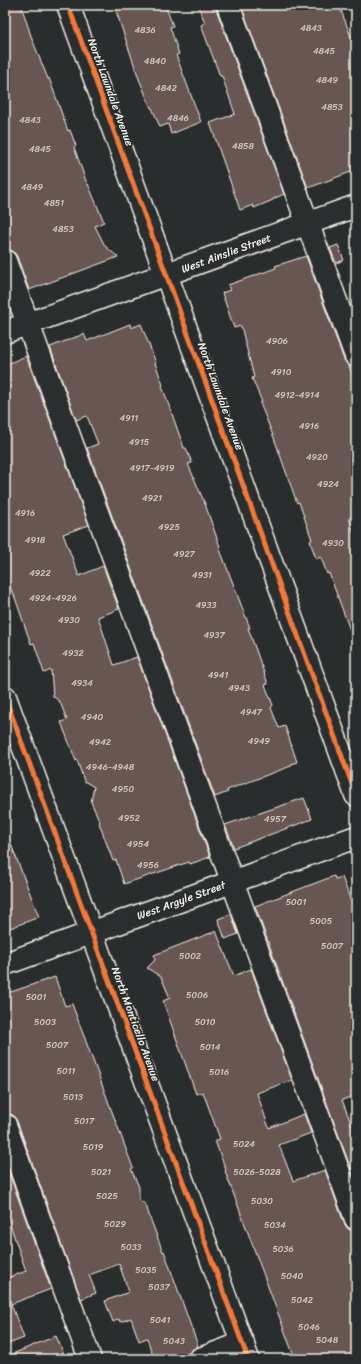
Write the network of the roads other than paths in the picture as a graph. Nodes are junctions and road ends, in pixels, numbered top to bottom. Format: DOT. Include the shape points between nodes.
graph roads {
  1 [pos="68,5"];
  2 [pos="228,5"];
  3 [pos="356,206"];
  4 [pos="308,224"];
  5 [pos="5,261"];
  6 [pos="166,274"];
  7 [pos="28,324"];
  8 [pos="5,332"];
  9 [pos="356,356"];
  10 [pos="5,697"];
  11 [pos="356,794"];
  12 [pos="356,837"];
  13 [pos="232,882"];
  14 [pos="92,932"];
  15 [pos="5,964"];
  16 [pos="5,1126"];
  17 [pos="356,1219"];
  18 [pos="245,1351"];
  19 [pos="90,1359"];
  20 [pos="200,1359"];
  1 -- 6 [label="street, North Lawndale Avenue"];
  2 -- 4 [label="street"];
  3 -- 4 [label="street, West Ainslie Street"];
  4 -- 6 [label="street, West Ainslie Street"];
  4 -- 9 [label="street"];
  5 -- 7 [label="street"];
  6 -- 7 [label="street, West Ainslie Street"];
  6 -- 11 [label="street, North Lawndale Avenue"];
  7 -- 8 [label="street, West Ainslie Street"];
  7 -- 13 [label="street"];
  10 -- 14 [label="street, North Monticello Avenue"];
  12 -- 13 [label="street, West Argyle Street"];
  13 -- 14 [label="street, West Argyle Street"];
  13 -- 17 [label="street"];
  14 -- 15 [label="street, West Argyle Street"];
  14 -- 18 [label="street, North Monticello Avenue"];
  16 -- 19 [label="street"];
  18 -- 20 [label="street"];
}
